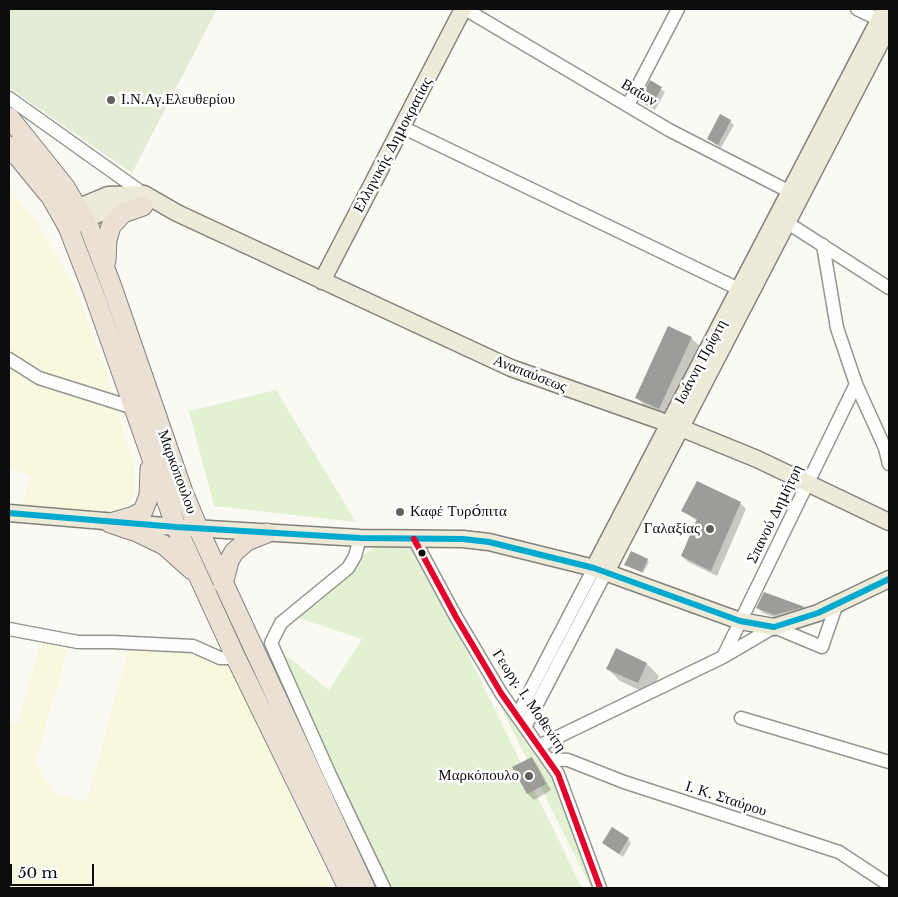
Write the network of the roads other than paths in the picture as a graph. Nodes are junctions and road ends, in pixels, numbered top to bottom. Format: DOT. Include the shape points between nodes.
graph roads {
  1 [pos="464,9"];
  2 [pos="678,9"];
  3 [pos="857,9"];
  4 [pos="886,20"];
  5 [pos="9,98"];
  6 [pos="628,105"];
  7 [pos="9,117"];
  8 [pos="402,127"];
  9 [pos="9,146"];
  10 [pos="795,194"];
  11 [pos="143,200"];
  12 [pos="73,217"];
  13 [pos="782,219"];
  14 [pos="823,245"];
  15 [pos="322,281"];
  16 [pos="112,287"];
  17 [pos="889,288"];
  18 [pos="744,292"];
  19 [pos="9,359"];
  20 [pos="856,384"];
  21 [pos="134,408"];
  22 [pos="675,426"];
  23 [pos="887,444"];
  24 [pos="150,454"];
  25 [pos="889,464"];
  26 [pos="808,483"];
  27 [pos="9,512"];
  28 [pos="889,522"];
  29 [pos="110,523"];
  30 [pos="176,527"];
  31 [pos="198,528"];
  32 [pos="267,533"];
  33 [pos="360,538"];
  34 [pos="414,539"];
  35 [pos="600,570"];
  36 [pos="889,579"];
  37 [pos="201,580"];
  38 [pos="223,584"];
  39 [pos="837,603"];
  40 [pos="740,621"];
  41 [pos="774,627"];
  42 [pos="9,628"];
  43 [pos="722,657"];
  44 [pos="236,658"];
  45 [pos="517,716"];
  46 [pos="741,718"];
  47 [pos="525,727"];
  48 [pos="539,746"];
  49 [pos="548,759"];
  50 [pos="889,762"];
  51 [pos="889,884"];
  52 [pos="348,888"];
  53 [pos="365,888"];
  54 [pos="384,888"];
  55 [pos="600,888"];
  1 -- 6 [label="street, Βαΐων"];
  1 -- 8 [label="main road, Ελληνικής Δημοκρατίας"];
  2 -- 6 [label="street"];
  3 -- 4 [label="street"];
  4 -- 10 [label="main road, Ιωάννη Πρίφτη"];
  5 -- 11 [label="street"];
  6 -- 10 [label="street, Βαΐων" via="707,151"];
  7 -- 12 [label="highway, Μαρκόπουλου" via="65,186"];
  8 -- 15 [label="main road, Ελληνικής Δημοκρατίας"];
  8 -- 18 [label="street"];
  9 -- 12 [label="highway, Μαρκόπουλου" via="51,197"];
  10 -- 13 [label="main road, Ιωάννη Πρίφτη"];
  11 -- 12 [label="main road, Αναπαύσεως" via="108,195"];
  11 -- 15 [label="main road, Αναπαύσεως"];
  11 -- 16 [label="highway" via="110,226 106,261"];
  12 -- 16 [label="highway, Μαρκόπουλου"];
  12 -- 21 [label="highway, Μαρκόπουλου" via="94,294"];
  13 -- 14 [label="street"];
  13 -- 18 [label="main road, Ιωάννη Πρίφτη"];
  14 -- 17 [label="street"];
  14 -- 20 [label="street" via="837,328"];
  15 -- 22 [label="main road, Αναπαύσεως" via="511,368"];
  16 -- 31 [label="highway, Μαρκόπουλου"];
  18 -- 22 [label="main road, Ιωάννη Πρίφτη"];
  18 -- 22 [label="main road, Ιωάννη Πρίφτη" via="715,361"];
  19 -- 21 [label="street" via="39,378"];
  20 -- 23 [label="street"];
  20 -- 26 [label="street, Σπανού Δημήτρη"];
  21 -- 24 [label="highway, Μαρκόπουλου"];
  22 -- 26 [label="main road, Αναπαύσεως"];
  22 -- 35 [label="main road, Ιωάννη Πρίφτη"];
  23 -- 25 [label="street"];
  24 -- 29 [label="highway" via="151,487 143,511"];
  24 -- 30 [label="highway, Μαρκόπουλου"];
  26 -- 28 [label="main road, Αναπαύσεως"];
  26 -- 40 [label="street, Σπανού Δημήτρη"];
  27 -- 29 [label="main road"];
  29 -- 30 [label="main road"];
  29 -- 37 [label="highway" via="164,545"];
  30 -- 31 [label="main road"];
  30 -- 37 [label="highway, Μαρκόπουλου"];
  31 -- 32 [label="main road"];
  31 -- 38 [label="highway, Μαρκόπουλου"];
  32 -- 33 [label="main road"];
  32 -- 38 [label="highway" via="247,541 234,552"];
  33 -- 34 [label="main road"];
  33 -- 54 [label="street" via="348,568 281,623 271,643"];
  34 -- 35 [label="main road" via="489,542"];
  34 -- 45 [label="street, Γεωργ. Ι. Μοθενίτη" via="456,617"];
  35 -- 40 [label="main road"];
  35 -- 45 [label="street, Ιωάννη Πρίφτη"];
  35 -- 47 [label="street, Ιωάννη Πρίφτη"];
  36 -- 39 [label="main road"];
  37 -- 44 [label="highway, Μαρκόπουλου"];
  38 -- 53 [label="highway, Μαρκόπουλου"];
  39 -- 41 [label="main road"];
  39 -- 41 [label="street" via="822,647"];
  40 -- 41 [label="main road"];
  40 -- 43 [label="street, Σπανού Δημήτρη"];
  41 -- 43 [label="street"];
  42 -- 44 [label="street" via="78,642 193,646 220,658"];
  43 -- 48 [label="street"];
  44 -- 52 [label="highway, Μαρκόπουλου"];
  45 -- 47 [label="street, Γεωργ. Ι. Μοθενίτη"];
  46 -- 50 [label="street"];
  47 -- 48 [label="street, Γεωργ. Ι. Μοθενίτη"];
  48 -- 49 [label="street, Γεωργ. Ι. Μοθενίτη"];
  49 -- 51 [label="street, Ι. Κ. Σταύρου" via="568,760 624,782 839,852"];
  49 -- 55 [label="street, Γεωργ. Ι. Μοθενίτη" via="558,774"];
}
